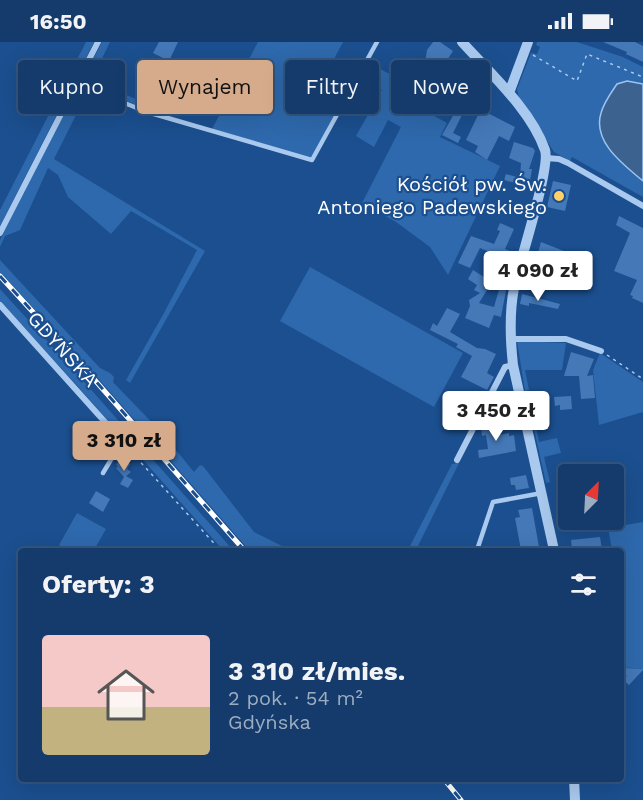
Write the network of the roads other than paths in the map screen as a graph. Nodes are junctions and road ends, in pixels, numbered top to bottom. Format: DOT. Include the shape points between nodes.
graph roads {
  1 [pos="99,42"];
  2 [pos="376,42"];
  3 [pos="462,42"];
  4 [pos="526,47"];
  5 [pos="90,60"];
  6 [pos="509,93"];
  7 [pos="125,103"];
  8 [pos="61,114"];
  9 [pos="546,159"];
  10 [pos="643,206"];
  11 [pos="0,233"];
  12 [pos="0,305"];
  13 [pos="510,339"];
  14 [pos="601,351"];
  15 [pos="513,365"];
  16 [pos="122,441"];
  17 [pos="458,460"];
  18 [pos="103,474"];
  19 [pos="542,493"];
  20 [pos="478,548"];
  21 [pos="554,548"];
  22 [pos="574,782"];
  23 [pos="574,800"];
  1 -- 5 [label="street"];
  2 -- 7 [label="lane" via="312,159"];
  3 -- 6 [label="street"];
  4 -- 6 [label="street"];
  6 -- 9 [label="street" via="536,132"];
  8 -- 11 [label="street"];
  9 -- 10 [label="street" via="559,159"];
  9 -- 13 [label="street" via="514,286"];
  12 -- 16 [label="street, GDYŃSKA"];
  13 -- 14 [label="street" via="566,339"];
  13 -- 15 [label="street"];
  15 -- 17 [label="street" via="505,367"];
  15 -- 19 [label="street"];
  16 -- 18 [label="lane"];
  19 -- 20 [label="lane" via="493,502"];
  19 -- 21 [label="street"];
  22 -- 23 [label="street"];
}
